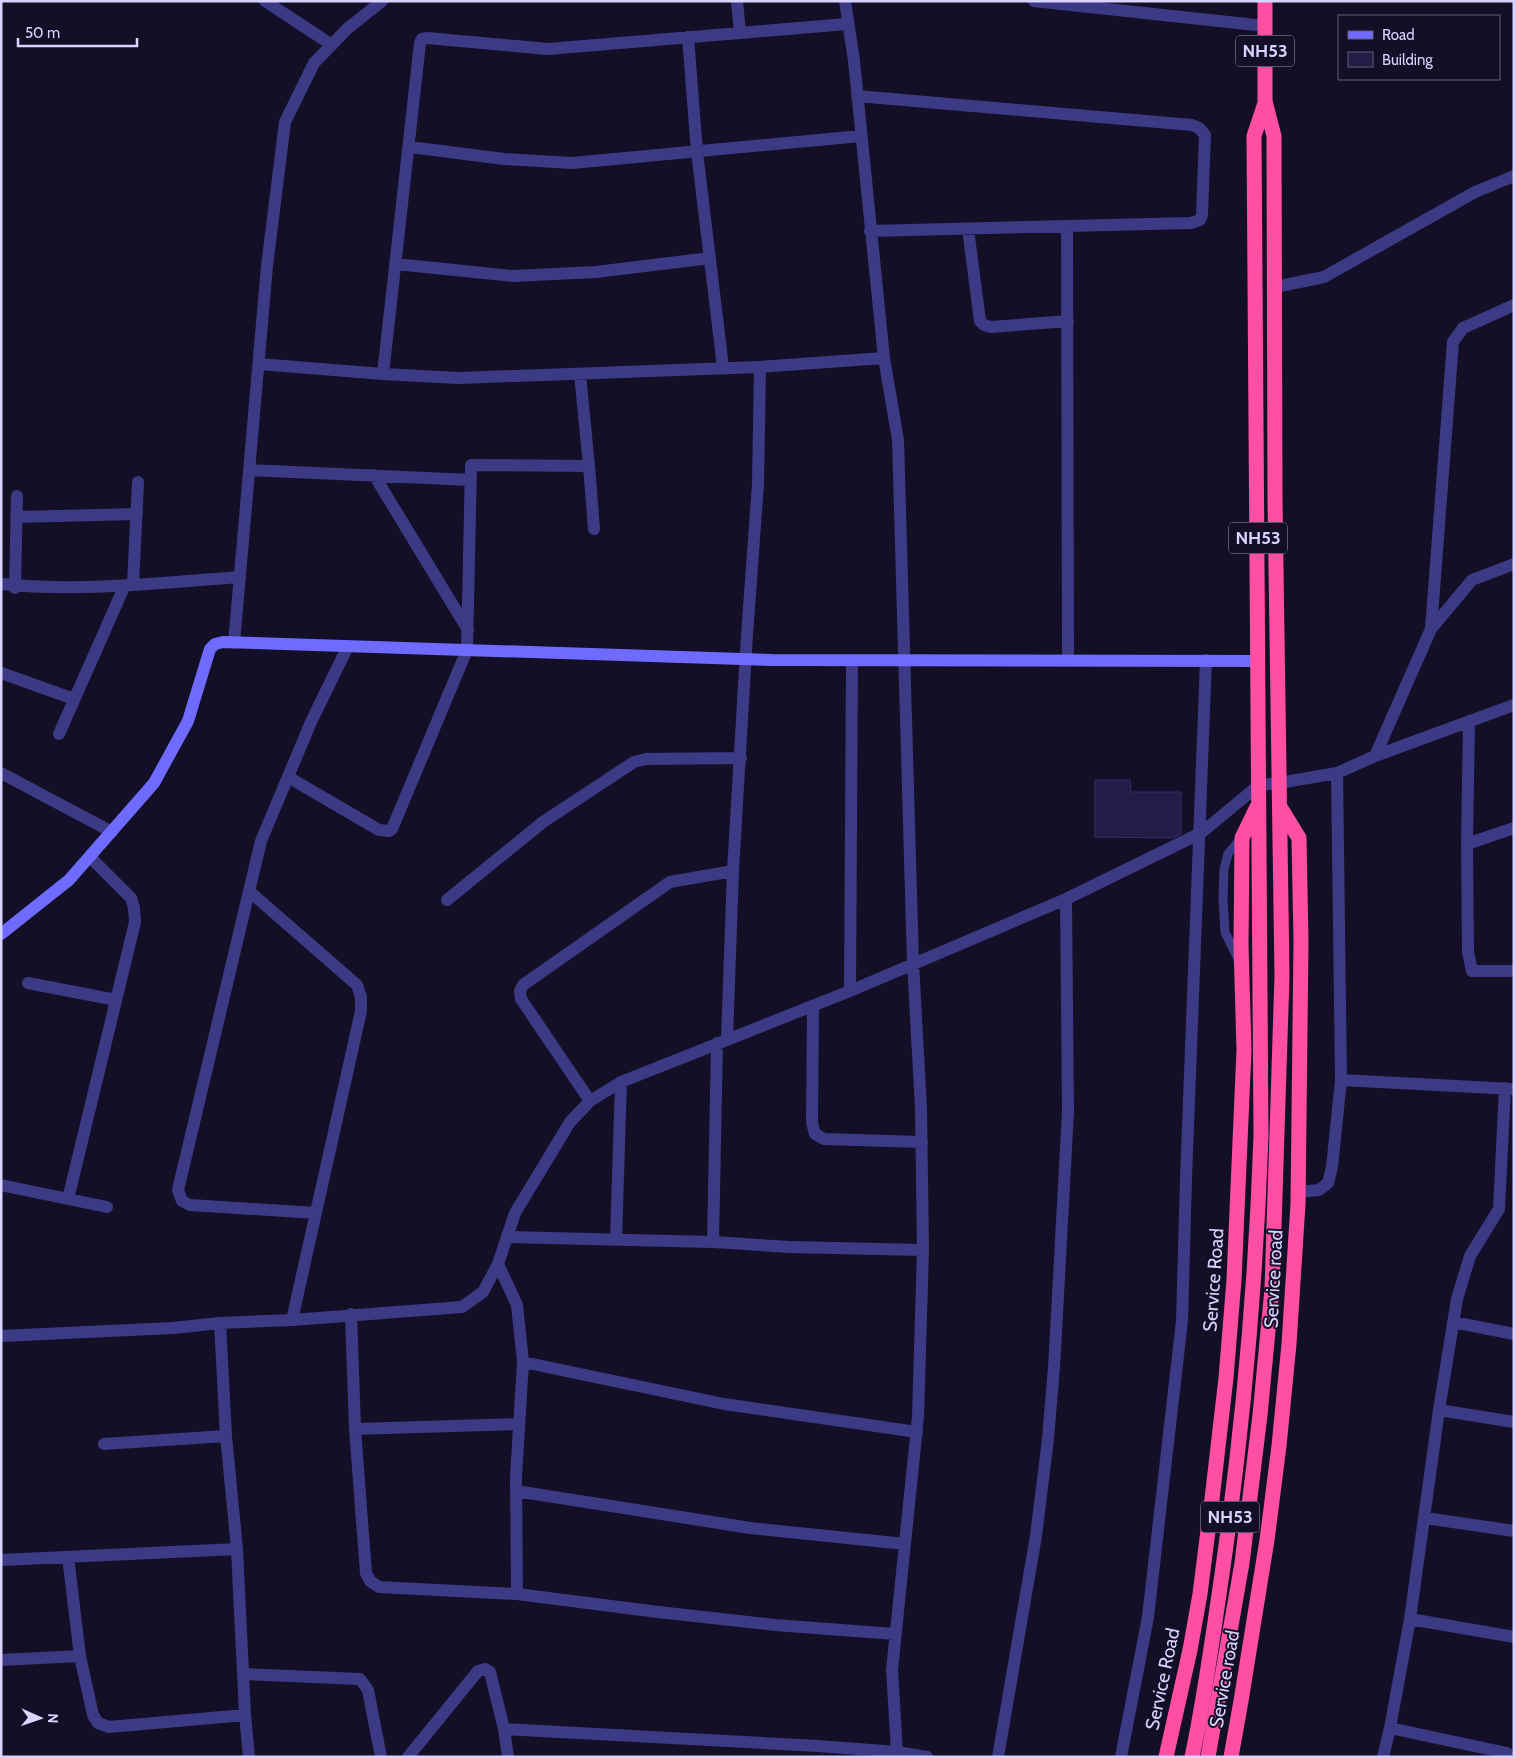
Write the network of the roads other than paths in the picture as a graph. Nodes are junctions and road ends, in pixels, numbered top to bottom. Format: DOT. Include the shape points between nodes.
graph roads {
  1 [pos="265,1"];
  2 [pos="382,1"];
  3 [pos="737,1"];
  4 [pos="845,1"];
  5 [pos="1034,1"];
  6 [pos="1264,1"];
  7 [pos="1039,2"];
  8 [pos="847,24"];
  9 [pos="1265,26"];
  10 [pos="740,33"];
  11 [pos="688,37"];
  12 [pos="332,45"];
  13 [pos="857,96"];
  14 [pos="1265,101"];
  15 [pos="861,136"];
  16 [pos="410,147"];
  17 [pos="697,152"];
  18 [pos="1514,176"];
  19 [pos="1067,226"];
  20 [pos="968,229"];
  21 [pos="870,231"];
  22 [pos="710,258"];
  23 [pos="396,264"];
  24 [pos="1275,287"];
  25 [pos="1514,305"];
  26 [pos="1068,322"];
  27 [pos="884,358"];
  28 [pos="259,364"];
  29 [pos="722,367"];
  30 [pos="760,367"];
  31 [pos="383,374"];
  32 [pos="580,374"];
  33 [pos="590,466"];
  34 [pos="249,470"];
  35 [pos="374,475"];
  36 [pos="471,480"];
  37 [pos="138,482"];
  38 [pos="17,496"];
  39 [pos="137,514"];
  40 [pos="16,517"];
  41 [pos="594,529"];
  42 [pos="1514,564"];
  43 [pos="239,577"];
  44 [pos="1,584"];
  45 [pos="129,585"];
  46 [pos="15,587"];
  47 [pos="1431,629"];
  48 [pos="468,630"];
  49 [pos="234,642"];
  50 [pos="348,646"];
  51 [pos="467,650"];
  52 [pos="746,659"];
  53 [pos="852,660"];
  54 [pos="905,660"];
  55 [pos="1068,660"];
  56 [pos="1206,660"];
  57 [pos="1258,660"];
  58 [pos="1,673"];
  59 [pos="74,699"];
  60 [pos="1514,705"];
  61 [pos="1469,721"];
  62 [pos="59,734"];
  63 [pos="1375,756"];
  64 [pos="741,758"];
  65 [pos="1,773"];
  66 [pos="1337,773"];
  67 [pos="288,777"];
  68 [pos="1279,783"];
  69 [pos="1259,785"];
  70 [pos="1258,805"];
  71 [pos="1279,806"];
  72 [pos="1514,828"];
  73 [pos="112,832"];
  74 [pos="1201,833"];
  75 [pos="1467,844"];
  76 [pos="90,857"];
  77 [pos="733,871"];
  78 [pos="249,891"];
  79 [pos="1066,898"];
  80 [pos="448,900"];
  81 [pos="1,934"];
  82 [pos="913,964"];
  83 [pos="1514,971"];
  84 [pos="28,983"];
  85 [pos="850,991"];
  86 [pos="116,1000"];
  87 [pos="813,1006"];
  88 [pos="722,1041"];
  89 [pos="1341,1080"];
  90 [pos="621,1082"];
  91 [pos="1510,1088"];
  92 [pos="590,1101"];
  93 [pos="922,1142"];
  94 [pos="1500,1179"];
  95 [pos="1514,1180"];
  96 [pos="1,1185"];
  97 [pos="1298,1192"];
  98 [pos="68,1199"];
  99 [pos="107,1207"];
  100 [pos="316,1213"];
  101 [pos="507,1237"];
  102 [pos="616,1240"];
  103 [pos="713,1242"];
  104 [pos="924,1250"];
  105 [pos="498,1264"];
  106 [pos="351,1314"];
  107 [pos="292,1320"];
  108 [pos="1454,1322"];
  109 [pos="220,1323"];
  110 [pos="1514,1334"];
  111 [pos="1,1336"];
  112 [pos="523,1362"];
  113 [pos="1439,1410"];
  114 [pos="1514,1422"];
  115 [pos="519,1424"];
  116 [pos="355,1429"];
  117 [pos="917,1432"];
  118 [pos="226,1436"];
  119 [pos="104,1444"];
  120 [pos="516,1490"];
  121 [pos="1425,1518"];
  122 [pos="1514,1530"];
  123 [pos="904,1544"];
  124 [pos="237,1549"];
  125 [pos="68,1557"];
  126 [pos="1,1560"];
  127 [pos="517,1594"];
  128 [pos="1410,1619"];
  129 [pos="895,1634"];
  130 [pos="1514,1637"];
  131 [pos="80,1656"];
  132 [pos="1,1660"];
  133 [pos="243,1674"];
  134 [pos="245,1715"];
  135 [pos="1390,1728"];
  136 [pos="504,1729"];
  137 [pos="817,1751"];
  138 [pos="897,1752"];
  139 [pos="1507,1753"];
  140 [pos="249,1757"];
  141 [pos="381,1757"];
  142 [pos="408,1757"];
  143 [pos="508,1757"];
  144 [pos="927,1757"];
  145 [pos="998,1757"];
  146 [pos="1121,1757"];
  147 [pos="1166,1757"];
  148 [pos="1192,1757"];
  149 [pos="1208,1757"];
  150 [pos="1230,1757"];
  151 [pos="1383,1757"];
  1 -- 12 [label="street"];
  2 -- 12 [label="street"];
  3 -- 10 [label="street"];
  4 -- 8 [label="street"];
  5 -- 7 [label="street"];
  6 -- 9 [label="highway, NH53"];
  7 -- 9 [label="street"];
  8 -- 10 [label="street"];
  8 -- 13 [label="street"];
  9 -- 14 [label="highway, NH53"];
  10 -- 11 [label="street"];
  11 -- 16 [label="street" via="548,49 422,39"];
  11 -- 17 [label="street"];
  12 -- 28 [label="street" via="314,63 285,122 267,266"];
  13 -- 15 [label="street"];
  13 -- 19 [label="street" via="1192,125 1205,135 1200,220 1191,223"];
  14 -- 24 [label="highway, NH53" via="1274,136"];
  14 -- 57 [label="highway, NH53" via="1254,136"];
  15 -- 17 [label="street"];
  15 -- 21 [label="street"];
  16 -- 17 [label="street" via="504,159 572,163"];
  16 -- 23 [label="street"];
  17 -- 22 [label="street"];
  18 -- 24 [label="street" via="1475,192 1324,277"];
  19 -- 20 [label="street"];
  19 -- 26 [label="street"];
  20 -- 21 [label="street"];
  20 -- 26 [label="street" via="980,321 984,325"];
  21 -- 27 [label="street"];
  22 -- 23 [label="street" via="596,272 513,276"];
  22 -- 29 [label="street"];
  23 -- 31 [label="street"];
  24 -- 68 [label="highway, NH53"];
  25 -- 47 [label="street" via="1463,328 1453,342"];
  26 -- 55 [label="street"];
  27 -- 30 [label="street"];
  27 -- 54 [label="street" via="898,440"];
  28 -- 31 [label="street"];
  28 -- 34 [label="street"];
  29 -- 30 [label="street"];
  29 -- 32 [label="street"];
  30 -- 52 [label="street" via="758,484"];
  31 -- 32 [label="street" via="458,378"];
  32 -- 33 [label="street"];
  33 -- 36 [label="street" via="471,466"];
  33 -- 41 [label="street"];
  34 -- 35 [label="street"];
  34 -- 43 [label="street"];
  35 -- 36 [label="street"];
  35 -- 48 [label="street"];
  36 -- 48 [label="street"];
  37 -- 39 [label="street"];
  38 -- 40 [label="street"];
  39 -- 40 [label="street"];
  39 -- 45 [label="street"];
  40 -- 46 [label="street"];
  42 -- 47 [label="street" via="1472,580"];
  43 -- 45 [label="street"];
  43 -- 49 [label="street"];
  44 -- 46 [label="street"];
  45 -- 46 [label="street"];
  45 -- 59 [label="street"];
  47 -- 63 [label="street"];
  48 -- 51 [label="street"];
  49 -- 50 [label="main road"];
  49 -- 73 [label="main road" via="215,644 210,649 188,720 159,775"];
  50 -- 51 [label="main road"];
  50 -- 67 [label="street"];
  51 -- 52 [label="main road"];
  51 -- 67 [label="street" via="392,829 379,830"];
  52 -- 53 [label="main road"];
  52 -- 64 [label="street"];
  53 -- 54 [label="main road"];
  53 -- 85 [label="street"];
  54 -- 55 [label="main road"];
  54 -- 82 [label="street"];
  55 -- 56 [label="main road"];
  56 -- 57 [label="main road"];
  56 -- 74 [label="street"];
  57 -- 69 [label="highway, NH53"];
  58 -- 59 [label="street"];
  59 -- 62 [label="street"];
  60 -- 61 [label="street"];
  61 -- 63 [label="street"];
  61 -- 75 [label="street"];
  63 -- 66 [label="street"];
  64 -- 77 [label="street"];
  64 -- 80 [label="street" via="646,759 634,762 543,822"];
  65 -- 73 [label="street"];
  66 -- 68 [label="street"];
  66 -- 89 [label="street"];
  67 -- 78 [label="street" via="261,841"];
  68 -- 69 [label="street"];
  68 -- 71 [label="highway, NH53"];
  69 -- 70 [label="highway, NH53"];
  69 -- 74 [label="street"];
  70 -- 147 [label="highway, Service Road" via="1242,838 1244,1060 1226,1378 1200,1594"];
  70 -- 148 [label="highway, NH53" via="1258,1224 1235,1482"];
  71 -- 97 [label="highway, Service road" via="1299,838"];
  71 -- 149 [label="highway, NH53" via="1282,976 1272,1289 1242,1563"];
  72 -- 75 [label="street"];
  73 -- 76 [label="main road"];
  74 -- 79 [label="street"];
  74 -- 146 [label="street" via="1182,1321 1148,1617"];
  75 -- 83 [label="street" via="1468,952 1472,971"];
  76 -- 81 [label="main road" via="70,880"];
  76 -- 86 [label="street" via="131,898 134,908 135,922"];
  77 -- 88 [label="street"];
  77 -- 92 [label="street" via="670,882 523,985 520,991 522,999"];
  78 -- 100 [label="street" via="357,986 362,997"];
  78 -- 100 [label="street" via="178,1190 182,1201 190,1205"];
  79 -- 82 [label="street"];
  79 -- 145 [label="street" via="1068,1112 1054,1368 1036,1536"];
  82 -- 85 [label="street"];
  82 -- 93 [label="street"];
  84 -- 86 [label="street"];
  85 -- 87 [label="street"];
  86 -- 98 [label="street"];
  87 -- 88 [label="street"];
  87 -- 93 [label="street" via="812,1123 815,1134 824,1140"];
  88 -- 90 [label="street"];
  88 -- 103 [label="street"];
  89 -- 91 [label="street"];
  89 -- 97 [label="street" via="1328,1183 1319,1190"];
  90 -- 92 [label="street"];
  90 -- 102 [label="street"];
  91 -- 94 [label="street"];
  92 -- 101 [label="street" via="570,1122 514,1214"];
  93 -- 104 [label="street"];
  94 -- 95 [label="street"];
  94 -- 108 [label="street" via="1499,1209 1470,1256 1457,1299"];
  96 -- 98 [label="street"];
  97 -- 150 [label="highway, Service road" via="1279,1446 1267,1540"];
  98 -- 99 [label="street"];
  100 -- 107 [label="street"];
  101 -- 102 [label="street"];
  101 -- 105 [label="street"];
  102 -- 103 [label="street"];
  103 -- 104 [label="street" via="789,1248"];
  104 -- 117 [label="street"];
  105 -- 106 [label="street" via="483,1292 462,1307"];
  105 -- 112 [label="street" via="517,1305"];
  106 -- 107 [label="street"];
  106 -- 116 [label="street"];
  107 -- 109 [label="street"];
  108 -- 110 [label="street"];
  108 -- 113 [label="street"];
  109 -- 111 [label="street"];
  109 -- 118 [label="street"];
  112 -- 115 [label="street"];
  112 -- 117 [label="street" via="724,1404"];
  113 -- 114 [label="street"];
  113 -- 121 [label="street"];
  115 -- 116 [label="street"];
  115 -- 120 [label="street"];
  116 -- 127 [label="street" via="366,1573 370,1581 389,1588"];
  117 -- 123 [label="street"];
  118 -- 119 [label="street"];
  118 -- 124 [label="street"];
  120 -- 123 [label="street" via="750,1528"];
  120 -- 127 [label="street"];
  121 -- 122 [label="street"];
  121 -- 128 [label="street"];
  123 -- 129 [label="street"];
  124 -- 125 [label="street"];
  124 -- 133 [label="street"];
  125 -- 126 [label="street"];
  125 -- 131 [label="street"];
  127 -- 129 [label="street" via="775,1626"];
  128 -- 130 [label="street"];
  128 -- 135 [label="street"];
  129 -- 138 [label="street" via="892,1670"];
  131 -- 132 [label="street"];
  131 -- 134 [label="street" via="93,1715 98,1723 109,1727"];
  133 -- 134 [label="street"];
  133 -- 141 [label="street" via="360,1679 368,1690"];
  134 -- 140 [label="street"];
  135 -- 139 [label="street"];
  135 -- 151 [label="street"];
  136 -- 137 [label="street"];
  136 -- 142 [label="street" via="490,1672 486,1669 478,1671"];
  136 -- 143 [label="street"];
  137 -- 138 [label="street"];
  138 -- 144 [label="street"];
}
